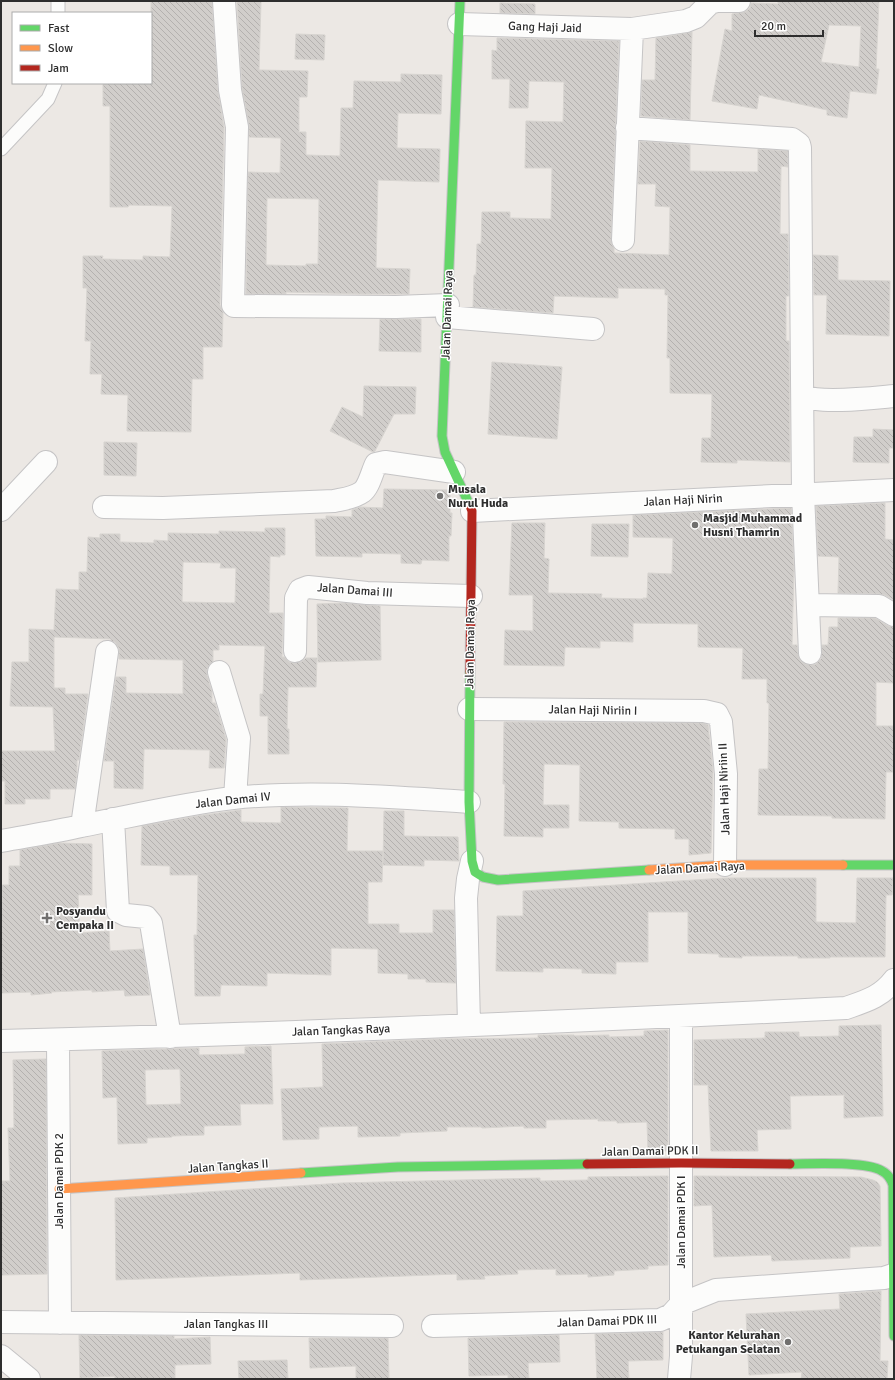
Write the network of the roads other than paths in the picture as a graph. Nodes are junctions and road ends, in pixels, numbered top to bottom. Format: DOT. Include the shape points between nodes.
graph roads {
  1 [pos="58,1"];
  2 [pos="224,1"];
  3 [pos="460,1"];
  4 [pos="717,1"];
  5 [pos="739,1"];
  6 [pos="58,12"];
  7 [pos="459,24"];
  8 [pos="632,29"];
  9 [pos="55,84"];
  10 [pos="628,128"];
  11 [pos="1,149"];
  12 [pos="623,240"];
  13 [pos="447,311"];
  14 [pos="593,329"];
  15 [pos="803,396"];
  16 [pos="894,396"];
  17 [pos="46,462"];
  18 [pos="454,472"];
  19 [pos="894,490"];
  20 [pos="803,494"];
  21 [pos="104,507"];
  22 [pos="1,510"];
  23 [pos="472,511"];
  24 [pos="471,596"];
  25 [pos="808,605"];
  26 [pos="894,615"];
  27 [pos="295,651"];
  28 [pos="107,652"];
  29 [pos="810,653"];
  30 [pos="219,672"];
  31 [pos="469,709"];
  32 [pos="717,714"];
  33 [pos="235,798"];
  34 [pos="469,802"];
  35 [pos="113,820"];
  36 [pos="82,826"];
  37 [pos="1,841"];
  38 [pos="472,862"];
  39 [pos="725,865"];
  40 [pos="894,865"];
  41 [pos="894,980"];
  42 [pos="682,1016"];
  43 [pos="469,1025"];
  44 [pos="170,1037"];
  45 [pos="58,1040"];
  46 [pos="1,1041"];
  47 [pos="681,1162"];
  48 [pos="398,1167"];
  49 [pos="893,1185"];
  50 [pos="59,1189"];
  51 [pos="893,1275"];
  52 [pos="681,1304"];
  53 [pos="1,1322"];
  54 [pos="60,1323"];
  55 [pos="392,1326"];
  56 [pos="433,1326"];
  57 [pos="894,1336"];
  58 [pos="1,1356"];
  59 [pos="29,1379"];
  60 [pos="679,1379"];
  1 -- 6 [label="lane"];
  2 -- 13 [label="street" via="230,90 237,127 233,305 381,307"];
  3 -- 7 [label="street, Jalan Damai Raya"];
  4 -- 5 [label="street"];
  4 -- 8 [label="street, Gang Haji Jaid" via="710,3 696,17 686,21"];
  7 -- 8 [label="street, Gang Haji Jaid"];
  7 -- 13 [label="street, Jalan Damai Raya"];
  8 -- 10 [label="street"];
  9 -- 11 [label="lane" via="48,99"];
  10 -- 12 [label="street"];
  10 -- 15 [label="street" via="792,139 799,144"];
  13 -- 14 [label="street"];
  13 -- 18 [label="street, Jalan Damai Raya" via="442,436 445,452"];
  15 -- 16 [label="street" via="821,400"];
  15 -- 20 [label="street"];
  17 -- 22 [label="street"];
  18 -- 21 [label="street" via="386,462 376,464 363,492 334,501 163,508"];
  18 -- 23 [label="street, Jalan Damai Raya"];
  19 -- 20 [label="street, Jalan Haji Nirin"];
  20 -- 23 [label="street, Jalan Haji Nirin"];
  20 -- 25 [label="street"];
  23 -- 24 [label="street, Jalan Damai Raya"];
  24 -- 27 [label="street, Jalan Damai III" via="367,593 308,587 300,590 296,598"];
  24 -- 31 [label="street, Jalan Damai Raya"];
  25 -- 26 [label="street" via="879,606"];
  25 -- 29 [label="street"];
  28 -- 36 [label="street"];
  30 -- 33 [label="street" via="239,738"];
  31 -- 32 [label="street, Jalan Haji Niriin I" via="704,711"];
  31 -- 34 [label="street, Jalan Damai Raya"];
  32 -- 39 [label="street, Jalan Haji Niriin II" via="726,774"];
  33 -- 34 [label="street, Jalan Damai IV" via="349,794"];
  33 -- 35 [label="street, Jalan Damai IV" via="194,803"];
  34 -- 38 [label="street, Jalan Damai Raya"];
  35 -- 36 [label="street, Jalan Damai IV"];
  35 -- 44 [label="street" via="118,911 126,915 146,917 151,923"];
  36 -- 37 [label="street, Jalan Damai IV"];
  38 -- 39 [label="street, Jalan Damai Raya" via="475,872 483,877 498,880"];
  38 -- 43 [label="street" via="466,898"];
  39 -- 40 [label="street, Jalan Damai Raya"];
  41 -- 42 [label="street" via="888,988 871,999 846,1008"];
  42 -- 43 [label="street, Jalan Tangkas Raya"];
  42 -- 47 [label="street, Jalan Damai PDK I"];
  43 -- 44 [label="street, Jalan Tangkas Raya"];
  44 -- 45 [label="street, Jalan Tangkas Raya"];
  45 -- 46 [label="street, Jalan Tangkas Raya"];
  45 -- 50 [label="street, Jalan Damai PDK 2"];
  47 -- 48 [label="street, Jalan Damai PDK II"];
  47 -- 49 [label="street, Jalan Damai PDK II" via="862,1165 883,1170"];
  47 -- 52 [label="street, Jalan Damai PDK I"];
  48 -- 50 [label="street, Jalan Tangkas II"];
  49 -- 51 [label="street"];
  50 -- 54 [label="street, Jalan Damai PDK 2"];
  51 -- 52 [label="street, Jalan Damai PDK III" via="884,1278 716,1290"];
  51 -- 57 [label="street"];
  52 -- 56 [label="street, Jalan Damai PDK III" via="671,1315 660,1320"];
  52 -- 60 [label="street, Jalan Damai PDK I"];
  53 -- 54 [label="street, Jalan Tangkas III"];
  54 -- 55 [label="street, Jalan Tangkas III"];
  58 -- 59 [label="street"];
}
